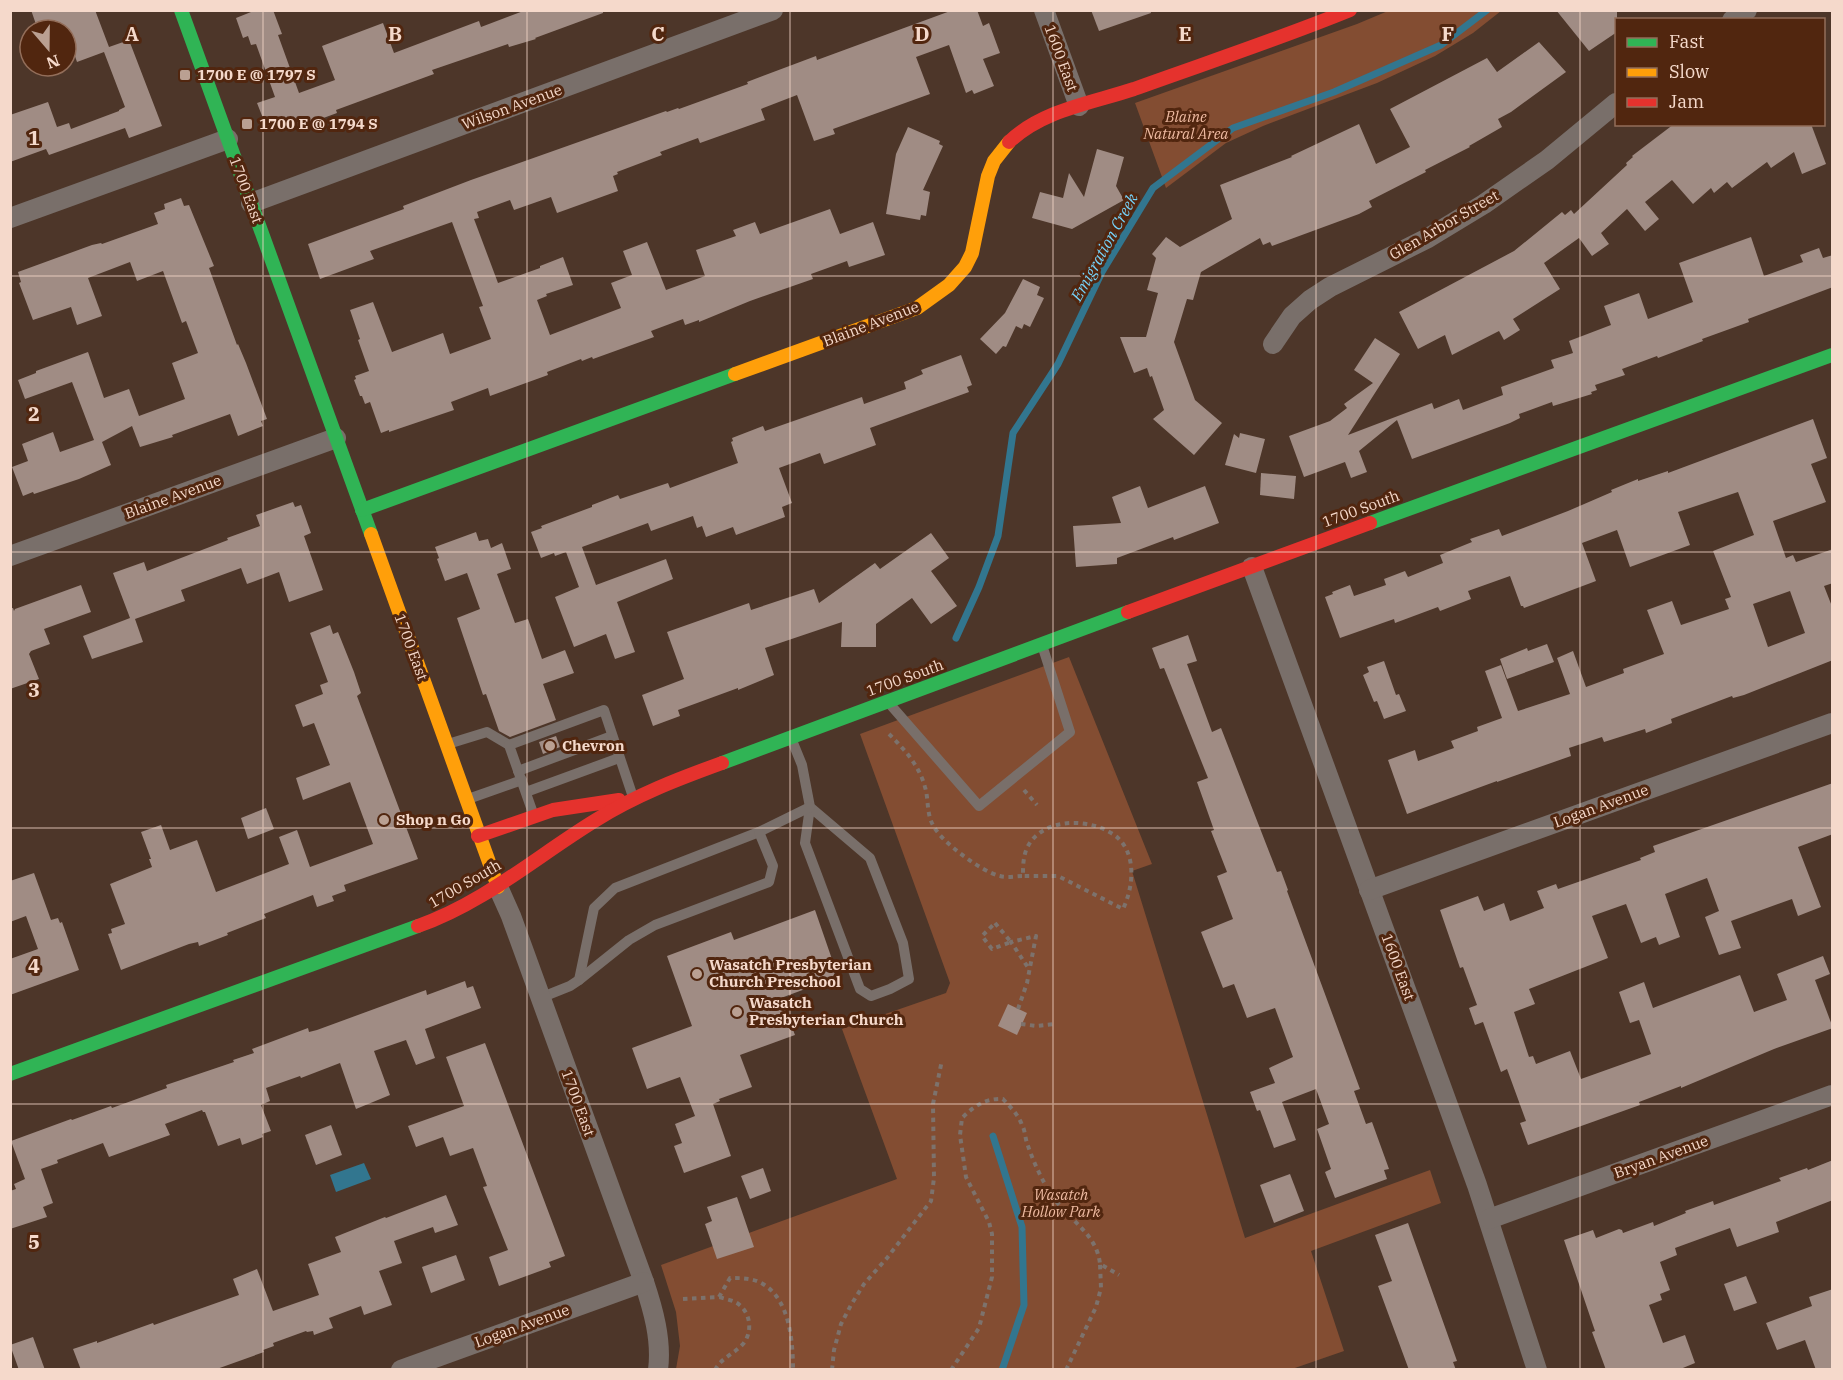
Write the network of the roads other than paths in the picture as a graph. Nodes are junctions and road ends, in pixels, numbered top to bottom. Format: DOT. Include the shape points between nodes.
graph roads {
  1 [pos="181,10"];
  2 [pos="773,10"];
  3 [pos="1044,10"];
  4 [pos="1350,10"];
  5 [pos="1615,105"];
  6 [pos="1079,106"];
  7 [pos="228,140"];
  8 [pos="250,203"];
  9 [pos="10,218"];
  10 [pos="1273,344"];
  11 [pos="1833,355"];
  12 [pos="336,438"];
  13 [pos="362,510"];
  14 [pos="10,556"];
  15 [pos="1251,567"];
  16 [pos="1042,645"];
  17 [pos="887,702"];
  18 [pos="1833,723"];
  19 [pos="612,736"];
  20 [pos="791,738"];
  21 [pos="446,744"];
  22 [pos="509,745"];
  23 [pos="620,758"];
  24 [pos="520,776"];
  25 [pos="526,792"];
  26 [pos="633,797"];
  27 [pos="466,800"];
  28 [pos="810,807"];
  29 [pos="534,816"];
  30 [pos="759,832"];
  31 [pos="478,836"];
  32 [pos="498,887"];
  33 [pos="1370,890"];
  34 [pos="579,981"];
  35 [pos="540,998"];
  36 [pos="10,1074"];
  37 [pos="1833,1095"];
  38 [pos="1489,1219"];
  39 [pos="644,1282"];
  40 [pos="401,1370"];
  41 [pos="658,1370"];
  42 [pos="1537,1370"];
  1 -- 7 [label="street, 1700 East"];
  2 -- 8 [label="street, Wilson Avenue"];
  3 -- 6 [label="street, 1600 East"];
  4 -- 6 [label="street, Blaine Avenue"];
  5 -- 10 [label="street, Glen Arbor Street" via="1547,160 1484,204 1310,300 1292,316"];
  6 -- 13 [label="street, Blaine Avenue" via="1048,116 1004,147 989,169 974,244 965,266 947,289 917,308"];
  7 -- 8 [label="street, 1700 East"];
  7 -- 9 [label="street"];
  8 -- 12 [label="street, 1700 East"];
  11 -- 15 [label="street, 1700 South"];
  12 -- 13 [label="street, 1700 East"];
  12 -- 14 [label="street, Blaine Avenue"];
  13 -- 21 [label="street, 1700 East"];
  15 -- 16 [label="street, 1700 South"];
  15 -- 33 [label="street, 1600 East"];
  16 -- 17 [label="street, 1700 South"];
  16 -- 17 [label="lane" via="1070,732 979,806"];
  17 -- 20 [label="street, 1700 South"];
  18 -- 33 [label="street, Logan Avenue"];
  19 -- 22 [label="lane" via="604,710"];
  19 -- 23 [label="lane"];
  19 -- 24 [label="lane"];
  20 -- 26 [label="street, 1700 South"];
  20 -- 28 [label="lane" via="802,765"];
  21 -- 22 [label="lane" via="487,732"];
  21 -- 27 [label="street, 1700 East"];
  22 -- 24 [label="lane"];
  23 -- 25 [label="lane"];
  23 -- 26 [label="lane"];
  24 -- 25 [label="lane"];
  24 -- 27 [label="lane"];
  25 -- 29 [label="lane"];
  26 -- 29 [label="street"];
  26 -- 32 [label="street, 1700 South"];
  27 -- 31 [label="street, 1700 East"];
  28 -- 28 [label="lane" via="806,843 860,989 871,996 890,989 909,979 903,943 870,858"];
  28 -- 30 [label="lane"];
  29 -- 31 [label="street"];
  30 -- 34 [label="lane" via="615,888 594,908"];
  30 -- 34 [label="lane" via="774,866 769,882 655,925 629,940"];
  31 -- 32 [label="street, 1700 East"];
  32 -- 35 [label="street, 1700 East"];
  32 -- 36 [label="street, 1700 South" via="433,921"];
  33 -- 38 [label="street, 1600 East"];
  34 -- 35 [label="lane"];
  35 -- 39 [label="street, 1700 East"];
  37 -- 38 [label="street, Bryan Avenue"];
  38 -- 42 [label="street, 1600 East"];
  39 -- 40 [label="street, Logan Avenue"];
  39 -- 41 [label="street" via="657,1334"];
}
